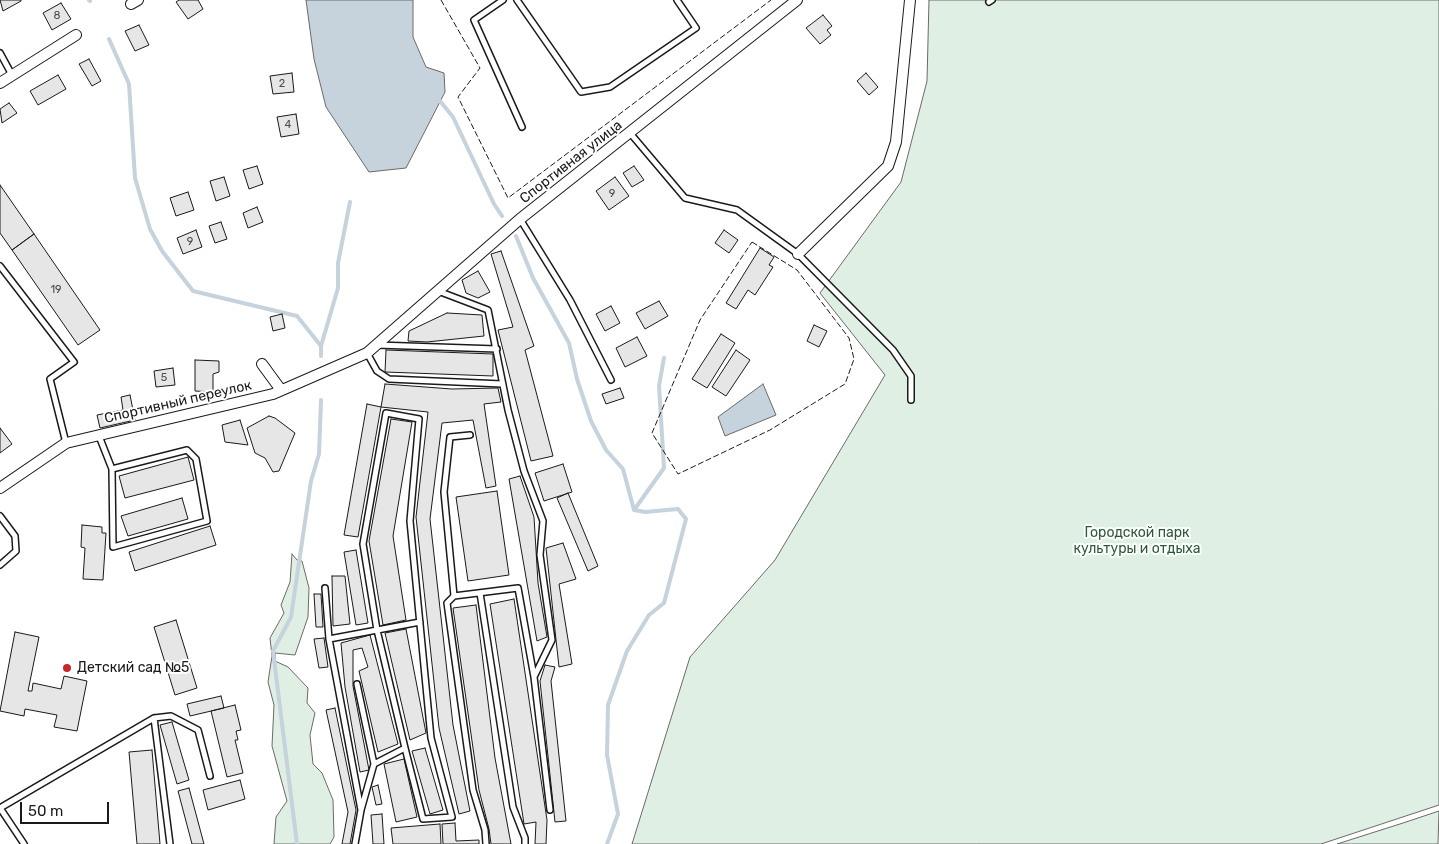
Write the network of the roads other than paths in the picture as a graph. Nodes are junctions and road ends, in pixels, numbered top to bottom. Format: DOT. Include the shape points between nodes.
graph roads {
  1 [pos="503,0"];
  2 [pos="517,0"];
  3 [pos="677,0"];
  4 [pos="797,0"];
  5 [pos="910,0"];
  6 [pos="76,35"];
  7 [pos="0,53"];
  8 [pos="12,75"];
  9 [pos="0,83"];
  10 [pos="522,127"];
  11 [pos="630,133"];
  12 [pos="520,219"];
  13 [pos="798,254"];
  14 [pos="0,266"];
  15 [pos="437,290"];
  16 [pos="376,345"];
  17 [pos="498,349"];
  18 [pos="367,353"];
  19 [pos="262,364"];
  20 [pos="611,380"];
  21 [pos="502,384"];
  22 [pos="281,390"];
  23 [pos="911,400"];
  24 [pos="470,434"];
  25 [pos="99,436"];
  26 [pos="66,443"];
  27 [pos="112,469"];
  28 [pos="0,488"];
  29 [pos="0,516"];
  30 [pos="0,565"];
  31 [pos="325,588"];
  32 [pos="480,593"];
  33 [pos="454,596"];
  34 [pos="420,622"];
  35 [pos="377,630"];
  36 [pos="329,639"];
  37 [pos="534,677"];
  38 [pos="357,684"];
  39 [pos="154,718"];
  40 [pos="405,748"];
  41 [pos="374,764"];
  42 [pos="210,776"];
  43 [pos="0,808"];
  44 [pos="361,810"];
  45 [pos="550,810"];
  46 [pos="24,844"];
  47 [pos="170,844"];
  48 [pos="355,844"];
  49 [pos="486,844"];
  50 [pos="525,844"];
  1 -- 10 [label="lane" via="474,20"];
  2 -- 3 [label="lane" via="580,92 610,87 696,28"];
  4 -- 11 [label="street, Спортивная улица"];
  5 -- 13 [label="street" via="896,142 888,166"];
  6 -- 8 [label="street"];
  7 -- 8 [label="lane"];
  8 -- 9 [label="street"];
  11 -- 12 [label="street, Спортивная улица"];
  11 -- 13 [label="lane" via="685,198 737,210"];
  12 -- 15 [label="street, Спортивная улица"];
  12 -- 20 [label="lane" via="570,300"];
  13 -- 23 [label="lane" via="893,350 911,376"];
  14 -- 26 [label="lane" via="74,362 50,379"];
  15 -- 16 [label="street, Спортивная улица"];
  15 -- 17 [label="lane" via="488,310"];
  16 -- 17 [label="lane"];
  16 -- 18 [label="street, Спортивная улица"];
  17 -- 21 [label="lane"];
  18 -- 21 [label="lane" via="377,371 389,379"];
  18 -- 22 [label="street, Спортивный переулок"];
  19 -- 22 [label="street"];
  21 -- 37 [label="lane" via="524,470 543,521 540,555 552,640"];
  22 -- 25 [label="street, Спортивный переулок"];
  24 -- 33 [label="lane" via="450,437 444,492"];
  25 -- 26 [label="street, Спортивный переулок"];
  25 -- 27 [label="lane"];
  26 -- 28 [label="street, Спортивный переулок"];
  27 -- 27 [label="lane" via="113,547 207,521 196,458 187,450"];
  29 -- 30 [label="lane" via="15,536 16,551"];
  31 -- 36 [label="lane"];
  32 -- 33 [label="lane"];
  32 -- 37 [label="lane" via="518,588"];
  32 -- 50 [label="lane" via="513,807"];
  33 -- 49 [label="lane" via="447,603 472,790 485,830"];
  34 -- 35 [label="lane"];
  34 -- 35 [label="lane" via="410,521 420,419 386,414 362,544"];
  34 -- 40 [label="lane" via="431,738 452,816 423,820"];
  35 -- 36 [label="lane"];
  35 -- 40 [label="lane"];
  36 -- 44 [label="lane"];
  37 -- 45 [label="lane"];
  38 -- 41 [label="lane"];
  39 -- 42 [label="lane" via="171,716 198,730"];
  39 -- 43 [label="lane"];
  39 -- 47 [label="lane"];
  40 -- 41 [label="lane"];
  41 -- 44 [label="lane"];
  43 -- 46 [label="lane"];
  44 -- 48 [label="lane"];
}
